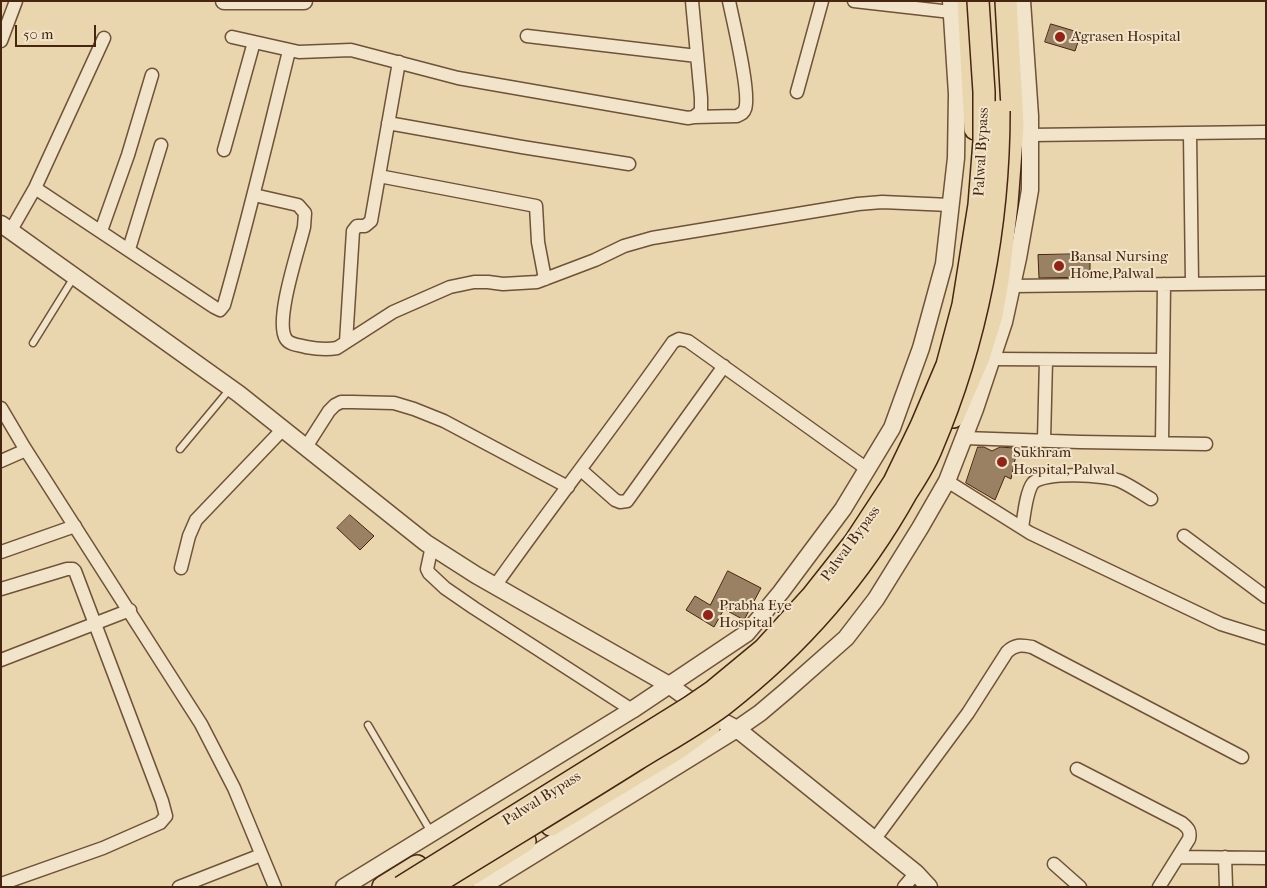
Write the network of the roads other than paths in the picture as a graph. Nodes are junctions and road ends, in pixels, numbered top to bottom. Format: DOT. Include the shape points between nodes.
graph roads {
  1 [pos="16,1"];
  2 [pos="224,1"];
  3 [pos="304,1"];
  4 [pos="692,1"];
  5 [pos="728,1"];
  6 [pos="822,1"];
  7 [pos="854,1"];
  8 [pos="978,1"];
  9 [pos="992,1"];
  10 [pos="1006,1"];
  11 [pos="1022,1"];
  12 [pos="957,5"];
  13 [pos="527,36"];
  14 [pos="232,37"];
  15 [pos="104,38"];
  16 [pos="1,41"];
  17 [pos="254,42"];
  18 [pos="289,51"];
  19 [pos="697,56"];
  20 [pos="399,62"];
  21 [pos="152,75"];
  22 [pos="796,92"];
  23 [pos="694,117"];
  24 [pos="388,123"];
  25 [pos="1266,132"];
  26 [pos="1190,134"];
  27 [pos="1030,135"];
  28 [pos="161,145"];
  29 [pos="224,150"];
  30 [pos="629,164"];
  31 [pos="379,176"];
  32 [pos="35,188"];
  33 [pos="254,195"];
  34 [pos="950,205"];
  35 [pos="6,227"];
  36 [pos="101,231"];
  37 [pos="129,250"];
  38 [pos="75,276"];
  39 [pos="545,279"];
  40 [pos="1266,283"];
  41 [pos="1164,284"];
  42 [pos="1192,284"];
  43 [pos="1012,286"];
  44 [pos="346,342"];
  45 [pos="33,343"];
  46 [pos="992,359"];
  47 [pos="1046,360"];
  48 [pos="1163,360"];
  49 [pos="724,366"];
  50 [pos="230,388"];
  51 [pos="1,408"];
  52 [pos="283,429"];
  53 [pos="964,438"];
  54 [pos="1044,440"];
  55 [pos="1162,443"];
  56 [pos="1206,444"];
  57 [pos="306,447"];
  58 [pos="180,449"];
  59 [pos="26,450"];
  60 [pos="1,461"];
  61 [pos="867,469"];
  62 [pos="580,470"];
  63 [pos="947,481"];
  64 [pos="568,487"];
  65 [pos="1151,499"];
  66 [pos="75,526"];
  67 [pos="1022,528"];
  68 [pos="1184,536"];
  69 [pos="432,546"];
  70 [pos="1,552"];
  71 [pos="181,568"];
  72 [pos="495,586"];
  73 [pos="1,589"];
  74 [pos="1266,597"];
  75 [pos="130,610"];
  76 [pos="95,625"];
  77 [pos="1266,638"];
  78 [pos="1,660"];
  79 [pos="669,685"];
  80 [pos="687,698"];
  81 [pos="632,710"];
  82 [pos="728,724"];
  83 [pos="368,725"];
  84 [pos="1242,758"];
  85 [pos="1076,769"];
  86 [pos="431,833"];
  87 [pos="874,840"];
  88 [pos="261,855"];
  89 [pos="1179,857"];
  90 [pos="1225,857"];
  91 [pos="1266,858"];
  92 [pos="1054,864"];
  93 [pos="916,873"];
  94 [pos="1,884"];
  95 [pos="179,887"];
  96 [pos="275,887"];
  97 [pos="344,887"];
  98 [pos="383,887"];
  99 [pos="401,887"];
  100 [pos="430,887"];
  101 [pos="451,887"];
  102 [pos="480,887"];
  103 [pos="904,887"];
  104 [pos="929,887"];
  105 [pos="1080,887"];
  106 [pos="1159,887"];
  107 [pos="1226,887"];
  1 -- 16 [label="street"];
  2 -- 3 [label="street"];
  4 -- 19 [label="street"];
  5 -- 23 [label="street" via="747,93 746,108 737,116"];
  6 -- 22 [label="street"];
  7 -- 12 [label="street"];
  8 -- 99 [label="highway, Palwal Bypass, bridge" via="984,141 979,206 963,305 947,365 894,482 854,543 813,595 764,649 712,692"];
  9 -- 100 [label="highway, Palwal Bypass, bridge" via="999,144 991,228 978,305 960,375 931,450 888,526 840,592 794,643 722,706"];
  10 -- 82 [label="highway" via="1013,125 1000,274 979,357 936,459 880,550 819,630 741,704"];
  11 -- 27 [label="street"];
  12 -- 34 [label="street" via="956,158"];
  12 -- 80 [label="highway" via="975,130 971,209 952,316 928,392 889,477 816,583 773,631"];
  13 -- 19 [label="street"];
  14 -- 17 [label="street"];
  15 -- 32 [label="street"];
  17 -- 18 [label="street"];
  17 -- 29 [label="street"];
  18 -- 20 [label="street" via="351,50"];
  18 -- 33 [label="street"];
  19 -- 23 [label="street" via="701,111"];
  20 -- 23 [label="street" via="492,85"];
  20 -- 24 [label="street"];
  21 -- 36 [label="street"];
  24 -- 30 [label="street"];
  24 -- 31 [label="street"];
  25 -- 26 [label="street"];
  26 -- 27 [label="street"];
  26 -- 42 [label="street"];
  27 -- 43 [label="street" via="1030,190"];
  28 -- 37 [label="street"];
  31 -- 39 [label="street" via="536,206"];
  31 -- 44 [label="street" via="371,221 352,231"];
  32 -- 35 [label="street"];
  32 -- 36 [label="street"];
  33 -- 37 [label="street" via="220,310"];
  33 -- 44 [label="street" via="298,205 305,213 283,309 283,333 287,340 327,350"];
  34 -- 39 [label="street" via="858,204 683,232 624,246"];
  34 -- 61 [label="street" via="944,264 921,348 892,428"];
  35 -- 38 [label="street"];
  36 -- 37 [label="street"];
  38 -- 45 [label="lane"];
  38 -- 50 [label="street"];
  39 -- 44 [label="street" via="518,284 474,282 450,287 393,312"];
  40 -- 42 [label="street"];
  41 -- 42 [label="street"];
  41 -- 43 [label="street"];
  41 -- 48 [label="street"];
  43 -- 46 [label="street"];
  46 -- 47 [label="street"];
  46 -- 53 [label="street"];
  47 -- 48 [label="street"];
  47 -- 54 [label="street"];
  48 -- 55 [label="street"];
  49 -- 61 [label="street"];
  49 -- 62 [label="street" via="688,341 676,340"];
  49 -- 62 [label="street" via="627,501 615,500"];
  50 -- 52 [label="street"];
  50 -- 58 [label="lane"];
  51 -- 59 [label="street"];
  52 -- 57 [label="street"];
  52 -- 71 [label="street" via="196,520"];
  53 -- 54 [label="street"];
  53 -- 63 [label="street"];
  54 -- 55 [label="street"];
  55 -- 56 [label="street"];
  57 -- 64 [label="street" via="329,411 341,402 394,403 444,421"];
  57 -- 69 [label="street"];
  59 -- 60 [label="street"];
  59 -- 66 [label="street"];
  61 -- 79 [label="street" via="843,509 747,633"];
  62 -- 64 [label="street"];
  63 -- 67 [label="street"];
  63 -- 82 [label="street" via="876,599 846,638 760,713"];
  64 -- 72 [label="street"];
  65 -- 67 [label="street" via="1120,481 1105,477 1040,478 1029,491"];
  66 -- 70 [label="street"];
  66 -- 75 [label="street"];
  67 -- 77 [label="street" via="1221,624"];
  68 -- 74 [label="street"];
  69 -- 72 [label="street"];
  69 -- 81 [label="street" via="427,569 445,588"];
  72 -- 79 [label="street"];
  73 -- 76 [label="street" via="73,569"];
  75 -- 76 [label="street"];
  75 -- 88 [label="street" via="201,724 234,788"];
  76 -- 78 [label="street"];
  76 -- 94 [label="street" via="166,812 165,818 103,848"];
  79 -- 80 [label="street"];
  79 -- 81 [label="street"];
  80 -- 82 [label="street"];
  80 -- 98 [label="highway"];
  81 -- 86 [label="street"];
  82 -- 87 [label="street"];
  82 -- 101 [label="highway" via="677,748"];
  82 -- 102 [label="street"];
  83 -- 86 [label="lane"];
  84 -- 87 [label="street" via="1032,648 1017,645 1007,652 968,713"];
  85 -- 89 [label="street" via="1186,827 1190,834"];
  86 -- 97 [label="street"];
  87 -- 93 [label="street"];
  88 -- 95 [label="street"];
  88 -- 96 [label="street"];
  89 -- 90 [label="street"];
  89 -- 106 [label="street"];
  90 -- 91 [label="street"];
  90 -- 107 [label="street"];
  92 -- 105 [label="street"];
  93 -- 103 [label="street"];
  93 -- 104 [label="street"];
}
